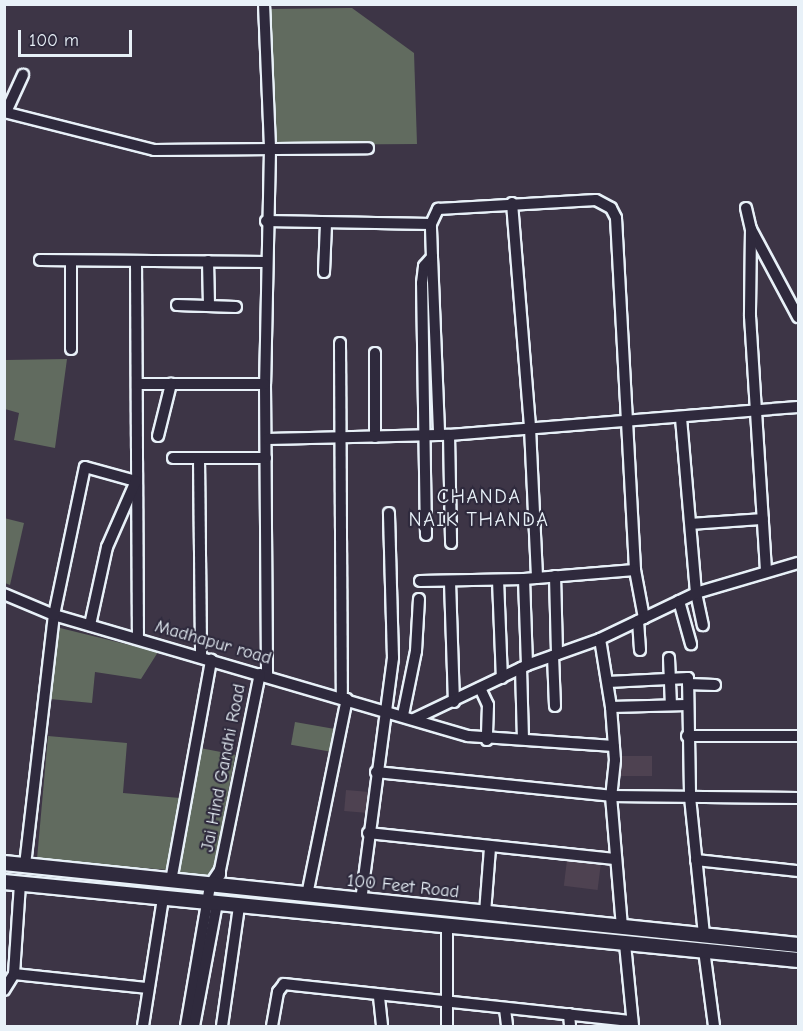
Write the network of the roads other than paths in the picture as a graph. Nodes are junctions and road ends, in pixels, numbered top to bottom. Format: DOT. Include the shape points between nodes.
graph roads {
  1 [pos="264,4"];
  2 [pos="23,75"];
  3 [pos="5,112"];
  4 [pos="368,148"];
  5 [pos="270,150"];
  6 [pos="512,203"];
  7 [pos="746,208"];
  8 [pos="266,221"];
  9 [pos="326,224"];
  10 [pos="431,224"];
  11 [pos="751,229"];
  12 [pos="432,257"];
  13 [pos="40,260"];
  14 [pos="71,261"];
  15 [pos="208,261"];
  16 [pos="136,262"];
  17 [pos="266,262"];
  18 [pos="324,272"];
  19 [pos="177,305"];
  20 [pos="209,306"];
  21 [pos="236,307"];
  22 [pos="798,317"];
  23 [pos="340,343"];
  24 [pos="72,350"];
  25 [pos="375,352"];
  26 [pos="139,384"];
  27 [pos="171,384"];
  28 [pos="265,384"];
  29 [pos="798,407"];
  30 [pos="756,409"];
  31 [pos="681,418"];
  32 [pos="630,421"];
  33 [pos="530,429"];
  34 [pos="444,435"];
  35 [pos="158,436"];
  36 [pos="426,436"];
  37 [pos="340,437"];
  38 [pos="375,437"];
  39 [pos="267,439"];
  40 [pos="173,458"];
  41 [pos="199,458"];
  42 [pos="267,458"];
  43 [pos="136,481"];
  44 [pos="389,513"];
  45 [pos="763,519"];
  46 [pos="691,524"];
  47 [pos="426,536"];
  48 [pos="451,543"];
  49 [pos="798,563"];
  50 [pos="635,570"];
  51 [pos="766,570"];
  52 [pos="555,576"];
  53 [pos="537,578"];
  54 [pos="524,579"];
  55 [pos="498,580"];
  56 [pos="420,581"];
  57 [pos="450,582"];
  58 [pos="696,592"];
  59 [pos="4,594"];
  60 [pos="419,599"];
  61 [pos="680,601"];
  62 [pos="54,615"];
  63 [pos="641,619"];
  64 [pos="90,625"];
  65 [pos="703,625"];
  66 [pos="138,639"];
  67 [pos="600,639"];
  68 [pos="691,644"];
  69 [pos="640,650"];
  70 [pos="555,655"];
  71 [pos="206,658"];
  72 [pos="669,658"];
  73 [pos="524,666"];
  74 [pos="263,675"];
  75 [pos="671,676"];
  76 [pos="502,678"];
  77 [pos="608,682"];
  78 [pos="688,684"];
  79 [pos="715,685"];
  80 [pos="480,688"];
  81 [pos="345,698"];
  82 [pos="454,702"];
  83 [pos="671,705"];
  84 [pos="687,705"];
  85 [pos="555,706"];
  86 [pos="611,707"];
  87 [pos="385,710"];
  88 [pos="403,715"];
  89 [pos="414,719"];
  90 [pos="687,736"];
  91 [pos="798,736"];
  92 [pos="523,739"];
  93 [pos="487,740"];
  94 [pos="614,746"];
  95 [pos="376,772"];
  96 [pos="612,796"];
  97 [pos="690,797"];
  98 [pos="798,798"];
  99 [pos="368,833"];
  100 [pos="490,848"];
  101 [pos="615,859"];
  102 [pos="696,860"];
  103 [pos="4,863"];
  104 [pos="25,865"];
  105 [pos="798,871"];
  106 [pos="109,874"];
  107 [pos="171,881"];
  108 [pos="4,882"];
  109 [pos="20,884"];
  110 [pos="215,886"];
  111 [pos="107,893"];
  112 [pos="307,895"];
  113 [pos="163,898"];
  114 [pos="361,901"];
  115 [pos="213,903"];
  116 [pos="239,906"];
  117 [pos="485,913"];
  118 [pos="447,926"];
  119 [pos="622,927"];
  120 [pos="704,934"];
  121 [pos="625,944"];
  122 [pos="798,945"];
  123 [pos="705,950"];
  124 [pos="798,960"];
  125 [pos="14,974"];
  126 [pos="148,988"];
  127 [pos="4,990"];
  128 [pos="379,997"];
  129 [pos="444,1003"];
  130 [pos="505,1009"];
  131 [pos="569,1014"];
  132 [pos="633,1024"];
  133 [pos="143,1026"];
  134 [pos="186,1026"];
  135 [pos="194,1026"];
  136 [pos="222,1026"];
  137 [pos="272,1026"];
  138 [pos="382,1026"];
  139 [pos="447,1026"];
  140 [pos="507,1026"];
  141 [pos="570,1026"];
  142 [pos="714,1026"];
  1 -- 5 [label="street, Jai Hind Gandhi Road"];
  2 -- 3 [label="street"];
  3 -- 5 [label="street" via="154,150"];
  4 -- 5 [label="street"];
  5 -- 8 [label="street, Jai Hind Gandhi Road"];
  6 -- 10 [label="street" via="438,209"];
  6 -- 32 [label="street" via="596,200 611,208 616,218"];
  6 -- 33 [label="street"];
  7 -- 11 [label="street"];
  8 -- 9 [label="street"];
  8 -- 17 [label="street, Jai Hind Gandhi Road"];
  9 -- 10 [label="street"];
  9 -- 18 [label="street"];
  10 -- 12 [label="street"];
  11 -- 22 [label="street"];
  11 -- 30 [label="street" via="750,316"];
  12 -- 34 [label="street"];
  12 -- 36 [label="street" via="424,266 422,283"];
  13 -- 14 [label="street"];
  14 -- 16 [label="street"];
  14 -- 24 [label="street"];
  15 -- 16 [label="street"];
  15 -- 17 [label="street"];
  15 -- 20 [label="street"];
  16 -- 26 [label="street"];
  17 -- 28 [label="street, Jai Hind Gandhi Road"];
  19 -- 20 [label="street"];
  20 -- 21 [label="street"];
  23 -- 37 [label="street"];
  25 -- 38 [label="street"];
  26 -- 27 [label="street"];
  26 -- 43 [label="street"];
  27 -- 28 [label="street"];
  27 -- 35 [label="street"];
  28 -- 39 [label="street, Jai Hind Gandhi Road"];
  29 -- 30 [label="street"];
  30 -- 31 [label="street"];
  30 -- 45 [label="street"];
  31 -- 32 [label="street"];
  31 -- 46 [label="street"];
  32 -- 33 [label="street"];
  32 -- 50 [label="street"];
  33 -- 34 [label="street"];
  33 -- 53 [label="street"];
  34 -- 36 [label="street"];
  34 -- 48 [label="street"];
  36 -- 38 [label="street"];
  36 -- 47 [label="street"];
  37 -- 38 [label="street"];
  37 -- 39 [label="street"];
  37 -- 81 [label="street"];
  39 -- 42 [label="street, Jai Hind Gandhi Road"];
  40 -- 41 [label="street"];
  41 -- 42 [label="street"];
  41 -- 71 [label="street"];
  42 -- 74 [label="street, Jai Hind Gandhi Road"];
  43 -- 62 [label="street" via="86,467"];
  43 -- 64 [label="street" via="107,547"];
  43 -- 66 [label="street"];
  44 -- 87 [label="street" via="393,640"];
  45 -- 46 [label="street"];
  45 -- 51 [label="street"];
  46 -- 58 [label="street"];
  49 -- 51 [label="street"];
  50 -- 52 [label="street"];
  50 -- 63 [label="street"];
  51 -- 58 [label="street"];
  52 -- 53 [label="street"];
  52 -- 70 [label="street"];
  53 -- 54 [label="street"];
  54 -- 55 [label="street"];
  54 -- 73 [label="street"];
  55 -- 57 [label="street"];
  55 -- 76 [label="street"];
  56 -- 57 [label="street"];
  57 -- 82 [label="street"];
  58 -- 61 [label="street"];
  58 -- 65 [label="street"];
  59 -- 62 [label="street, Madhapur road"];
  60 -- 88 [label="street" via="416,651"];
  61 -- 63 [label="street"];
  61 -- 68 [label="street"];
  62 -- 64 [label="street, Madhapur road"];
  62 -- 104 [label="street"];
  63 -- 67 [label="street"];
  63 -- 69 [label="street"];
  64 -- 66 [label="street, Madhapur road"];
  66 -- 71 [label="street, Madhapur road"];
  67 -- 70 [label="street"];
  67 -- 77 [label="street"];
  70 -- 73 [label="street"];
  70 -- 85 [label="street"];
  71 -- 74 [label="street, Madhapur road"];
  71 -- 107 [label="street"];
  72 -- 75 [label="street"];
  73 -- 76 [label="street"];
  73 -- 92 [label="street"];
  74 -- 81 [label="street, Madhapur road"];
  74 -- 110 [label="street, Jai Hind Gandhi Road"];
  75 -- 77 [label="street"];
  75 -- 78 [label="street" via="686,676"];
  75 -- 83 [label="street"];
  76 -- 80 [label="street"];
  77 -- 86 [label="street"];
  78 -- 79 [label="street"];
  78 -- 84 [label="street"];
  80 -- 82 [label="street"];
  80 -- 93 [label="street" via="488,705"];
  81 -- 87 [label="street, Madhapur road"];
  81 -- 112 [label="street"];
  82 -- 89 [label="street"];
  83 -- 84 [label="street"];
  83 -- 86 [label="street"];
  84 -- 90 [label="street"];
  86 -- 94 [label="street"];
  87 -- 88 [label="street, Madhapur road"];
  87 -- 95 [label="street"];
  88 -- 89 [label="street, Madhapur road"];
  89 -- 93 [label="street, Madhapur road"];
  90 -- 91 [label="street"];
  90 -- 97 [label="street"];
  92 -- 93 [label="street, Madhapur road"];
  92 -- 94 [label="street, Madhapur road"];
  94 -- 96 [label="street"];
  95 -- 96 [label="street"];
  95 -- 99 [label="street"];
  96 -- 97 [label="street"];
  96 -- 101 [label="street"];
  97 -- 98 [label="street"];
  97 -- 102 [label="street"];
  99 -- 100 [label="street"];
  99 -- 114 [label="street"];
  100 -- 101 [label="street"];
  100 -- 117 [label="street"];
  101 -- 119 [label="street"];
  102 -- 105 [label="street"];
  102 -- 120 [label="street"];
  103 -- 104 [label="main road, 100 Feet Road"];
  104 -- 106 [label="main road, 100 Feet Road"];
  106 -- 107 [label="main road, 100 Feet Road"];
  106 -- 111 [label="main road"];
  107 -- 110 [label="main road, 100 Feet Road"];
  108 -- 109 [label="main road, 100 Feet Road"];
  109 -- 111 [label="main road, 100 Feet Road"];
  109 -- 125 [label="street"];
  110 -- 112 [label="main road, 100 Feet Road"];
  110 -- 115 [label="street"];
  111 -- 113 [label="main road, 100 Feet Road"];
  112 -- 114 [label="main road, 100 Feet Road"];
  113 -- 115 [label="main road, 100 Feet Road"];
  113 -- 126 [label="street"];
  114 -- 117 [label="main road, 100 Feet Road"];
  115 -- 116 [label="main road, 100 Feet Road"];
  115 -- 134 [label="street"];
  115 -- 135 [label="street"];
  116 -- 118 [label="main road, 100 Feet Road"];
  116 -- 136 [label="street"];
  117 -- 119 [label="main road, 100 Feet Road"];
  118 -- 121 [label="main road, 100 Feet Road"];
  118 -- 129 [label="street"];
  119 -- 120 [label="main road, 100 Feet Road"];
  120 -- 122 [label="main road, 100 Feet Road"];
  121 -- 123 [label="main road, 100 Feet Road"];
  121 -- 132 [label="street"];
  123 -- 124 [label="main road, 100 Feet Road"];
  123 -- 142 [label="street"];
  125 -- 126 [label="street"];
  125 -- 127 [label="street"];
  126 -- 133 [label="street"];
  128 -- 129 [label="street"];
  128 -- 137 [label="street" via="284,984 278,992"];
  128 -- 138 [label="street"];
  129 -- 130 [label="street"];
  129 -- 139 [label="street"];
  130 -- 131 [label="street"];
  130 -- 140 [label="street"];
  131 -- 132 [label="street"];
  131 -- 141 [label="street"];
}
